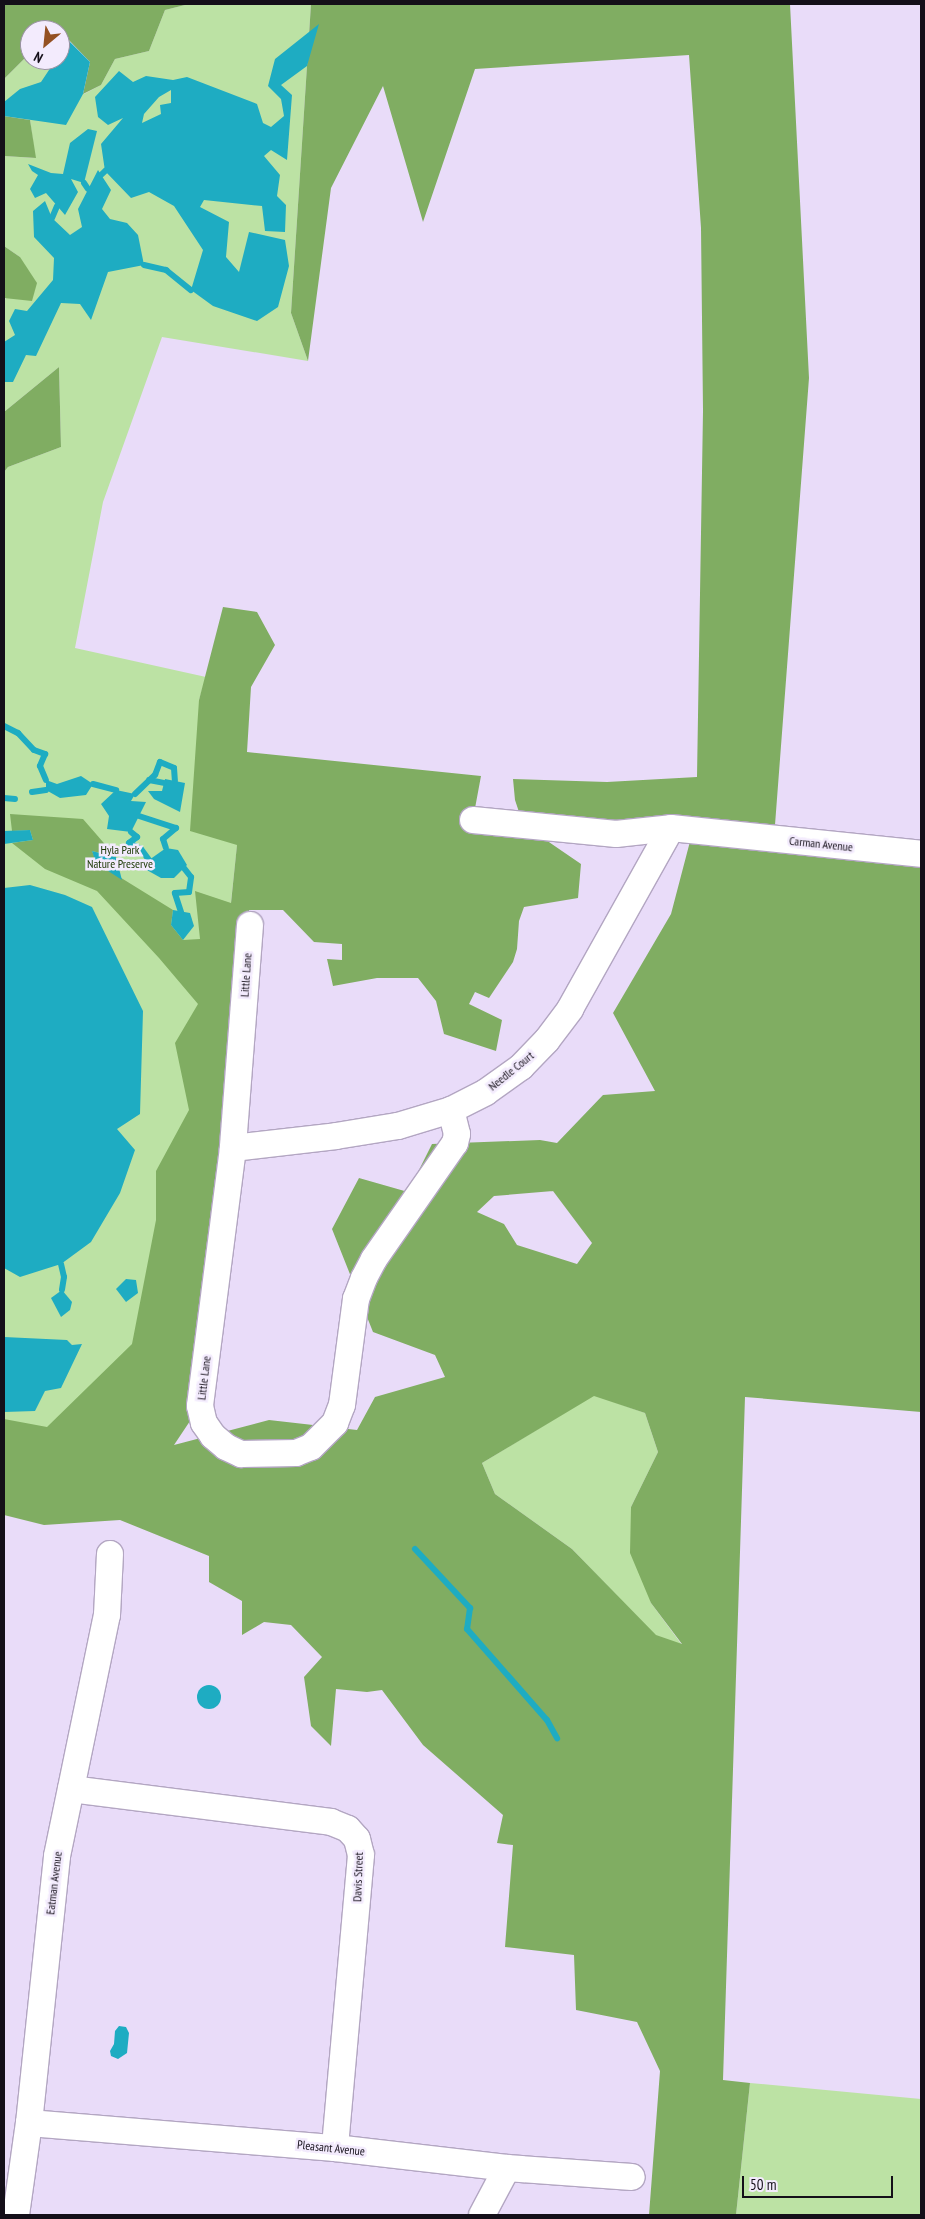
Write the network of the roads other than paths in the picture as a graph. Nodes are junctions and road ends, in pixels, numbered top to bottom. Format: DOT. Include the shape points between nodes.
graph roads {
  1 [pos="472,820"];
  2 [pos="671,828"];
  3 [pos="921,854"];
  4 [pos="250,925"];
  5 [pos="451,1110"];
  6 [pos="233,1148"];
  7 [pos="110,1554"];
  8 [pos="71,1789"];
  9 [pos="29,2123"];
  10 [pos="335,2148"];
  11 [pos="507,2168"];
  12 [pos="632,2177"];
  13 [pos="16,2215"];
  14 [pos="482,2215"];
  1 -- 2 [label="street, Carman Avenue" via="616,834"];
  2 -- 3 [label="street, Carman Avenue"];
  2 -- 5 [label="street, Needle Court" via="570,1009 547,1040 521,1067 486,1092"];
  4 -- 6 [label="street, Little Lane"];
  5 -- 6 [label="street, Needle Court" via="398,1126"];
  5 -- 6 [label="street, Little Lane" via="457,1134 455,1143 374,1259 356,1299 342,1405 335,1422 311,1447 296,1453 241,1454 213,1436 204,1423 200,1406"];
  7 -- 8 [label="street, Eatman Avenue" via="107,1615"];
  8 -- 9 [label="street, Eatman Avenue" via="57,1856"];
  8 -- 10 [label="street, Davis Street" via="331,1822 348,1829 357,1839 361,1855"];
  9 -- 10 [label="street, Pleasant Avenue"];
  9 -- 13 [label="street, Eatman Avenue"];
  10 -- 11 [label="street, Pleasant Avenue"];
  11 -- 12 [label="street, Pleasant Avenue"];
  11 -- 14 [label="street"];
}
